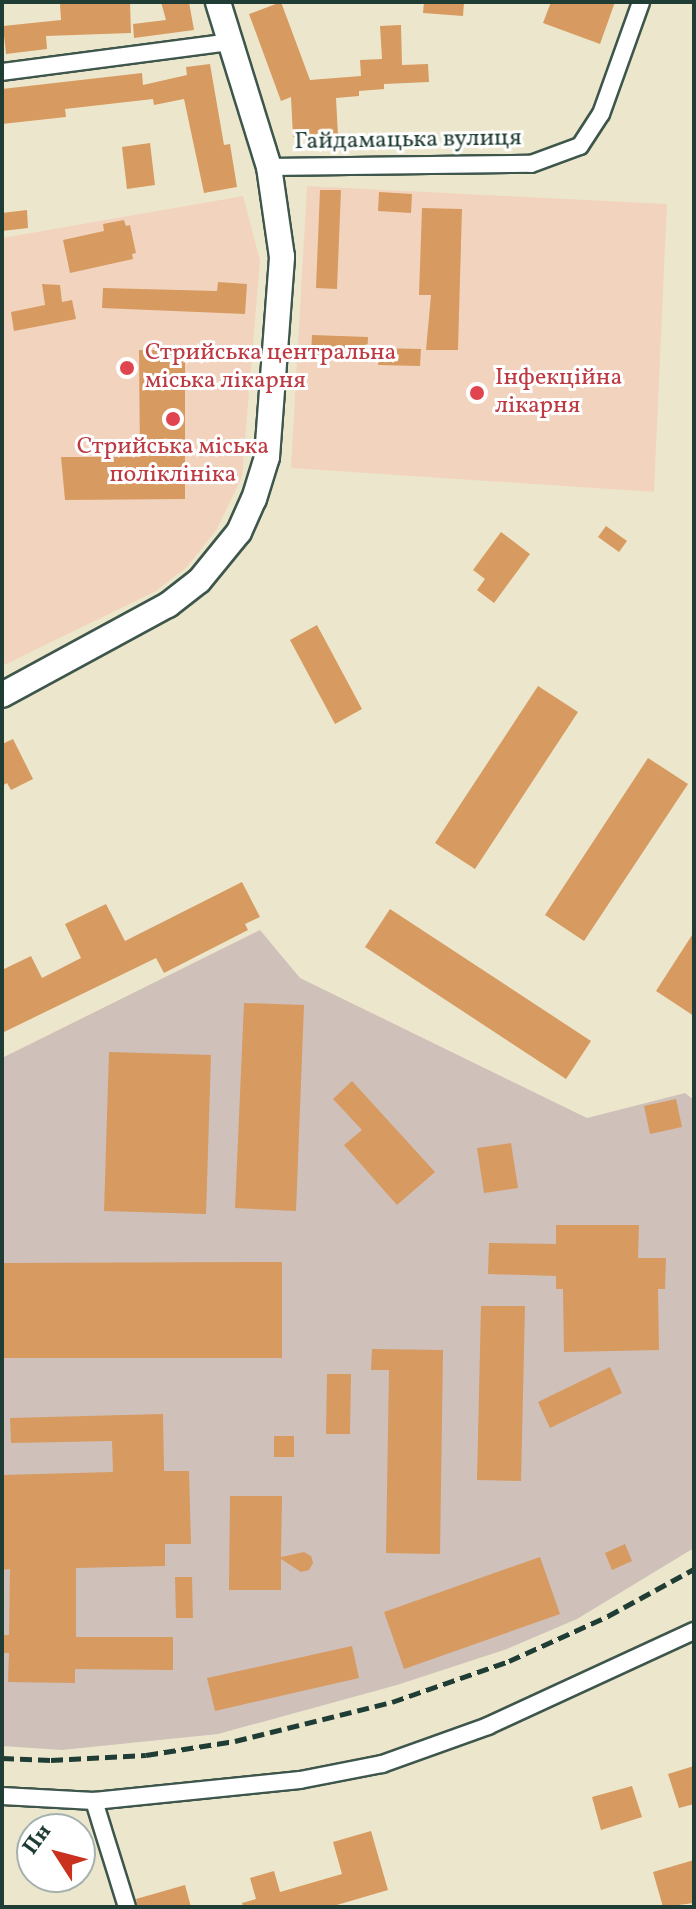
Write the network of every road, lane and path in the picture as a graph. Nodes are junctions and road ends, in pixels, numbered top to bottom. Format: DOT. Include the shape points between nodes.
graph roads {
  1 [pos="218,2"];
  2 [pos="641,2"];
  3 [pos="229,42"];
  4 [pos="2,72"];
  5 [pos="269,167"];
  6 [pos="2,695"];
  7 [pos="694,1631"];
  8 [pos="2,1796"];
  9 [pos="94,1801"];
  10 [pos="127,1907"];
  1 -- 3 [label="main road"];
  2 -- 5 [label="street, Гайдамацька вулиця" via="601,114 580,146 531,164"];
  3 -- 4 [label="street"];
  3 -- 5 [label="main road"];
  5 -- 6 [label="main road" via="282,257 278,339 267,457 239,532 199,581 168,605"];
  7 -- 9 [label="street" via="488,1726 382,1764 300,1780"];
  8 -- 9 [label="street"];
  9 -- 10 [label="street"];
}
